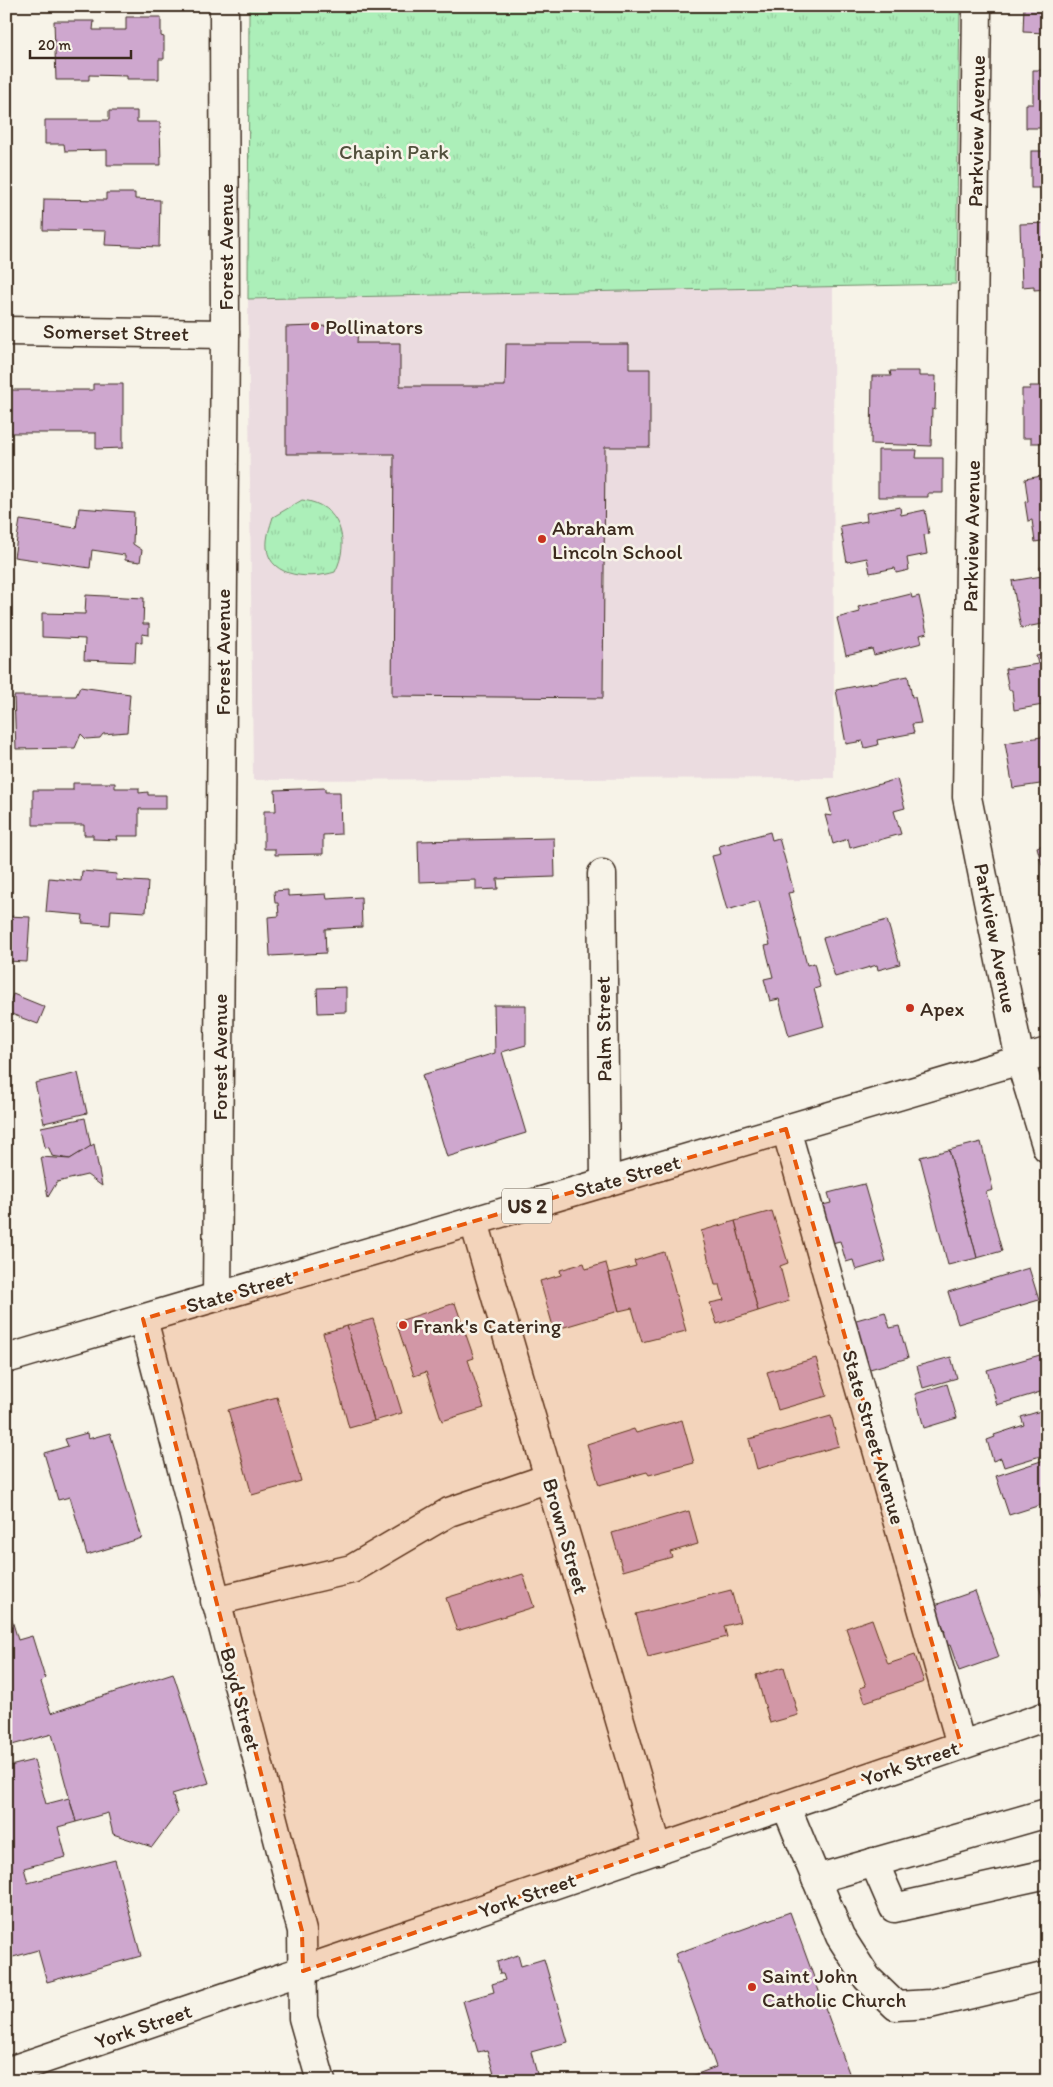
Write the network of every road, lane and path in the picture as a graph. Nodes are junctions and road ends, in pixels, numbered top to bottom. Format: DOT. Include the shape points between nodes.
graph roads {
  1 [pos="224,6"];
  2 [pos="978,6"];
  3 [pos="6,331"];
  4 [pos="225,334"];
  5 [pos="602,874"];
  6 [pos="1047,1052"];
  7 [pos="1020,1060"];
  8 [pos="786,1129"];
  9 [pos="1047,1148"];
  10 [pos="605,1183"];
  11 [pos="474,1222"];
  12 [pos="217,1297"];
  13 [pos="144,1319"];
  14 [pos="6,1360"];
  15 [pos="549,1478"];
  16 [pos="215,1601"];
  17 [pos="1047,1716"];
  18 [pos="961,1745"];
  19 [pos="786,1806"];
  20 [pos="1047,1813"];
  21 [pos="658,1850"];
  22 [pos="874,1862"];
  23 [pos="1047,1874"];
  24 [pos="816,1879"];
  25 [pos="303,1971"];
  26 [pos="1047,1976"];
  27 [pos="6,2072"];
  28 [pos="321,2081"];
  1 -- 4 [label="street, Forest Avenue"];
  2 -- 7 [label="street, Parkview Avenue" via="967,796"];
  3 -- 4 [label="street, Somerset Street"];
  4 -- 12 [label="street, Forest Avenue"];
  5 -- 10 [label="street, Palm Street"];
  6 -- 7 [label="street, State Street / US 2"];
  7 -- 8 [label="street, State Street / US 2"];
  7 -- 9 [label="street, Parkview Avenue"];
  8 -- 10 [label="street, State Street / US 2"];
  8 -- 18 [label="street, State Street Avenue"];
  10 -- 11 [label="street, State Street / US 2"];
  11 -- 12 [label="street, State Street / US 2"];
  11 -- 15 [label="street, Brown Street"];
  12 -- 13 [label="street, State Street / US 2"];
  13 -- 14 [label="street, State Street / US 2"];
  13 -- 16 [label="street, Boyd Street"];
  15 -- 16 [label="street" via="449,1512 352,1569"];
  15 -- 21 [label="street, Brown Street"];
  16 -- 25 [label="street, Boyd Street" via="302,1931"];
  17 -- 18 [label="street, York Street"];
  18 -- 19 [label="street, York Street"];
  19 -- 21 [label="street, York Street"];
  19 -- 24 [label="street"];
  20 -- 22 [label="street"];
  21 -- 25 [label="street, York Street"];
  22 -- 23 [label="street" via="894,1908"];
  22 -- 24 [label="street"];
  24 -- 26 [label="street" via="840,1936 867,1978 896,2006 930,2004"];
  25 -- 27 [label="street, York Street"];
  25 -- 28 [label="street, Boyd Street" via="303,2018"];
}
